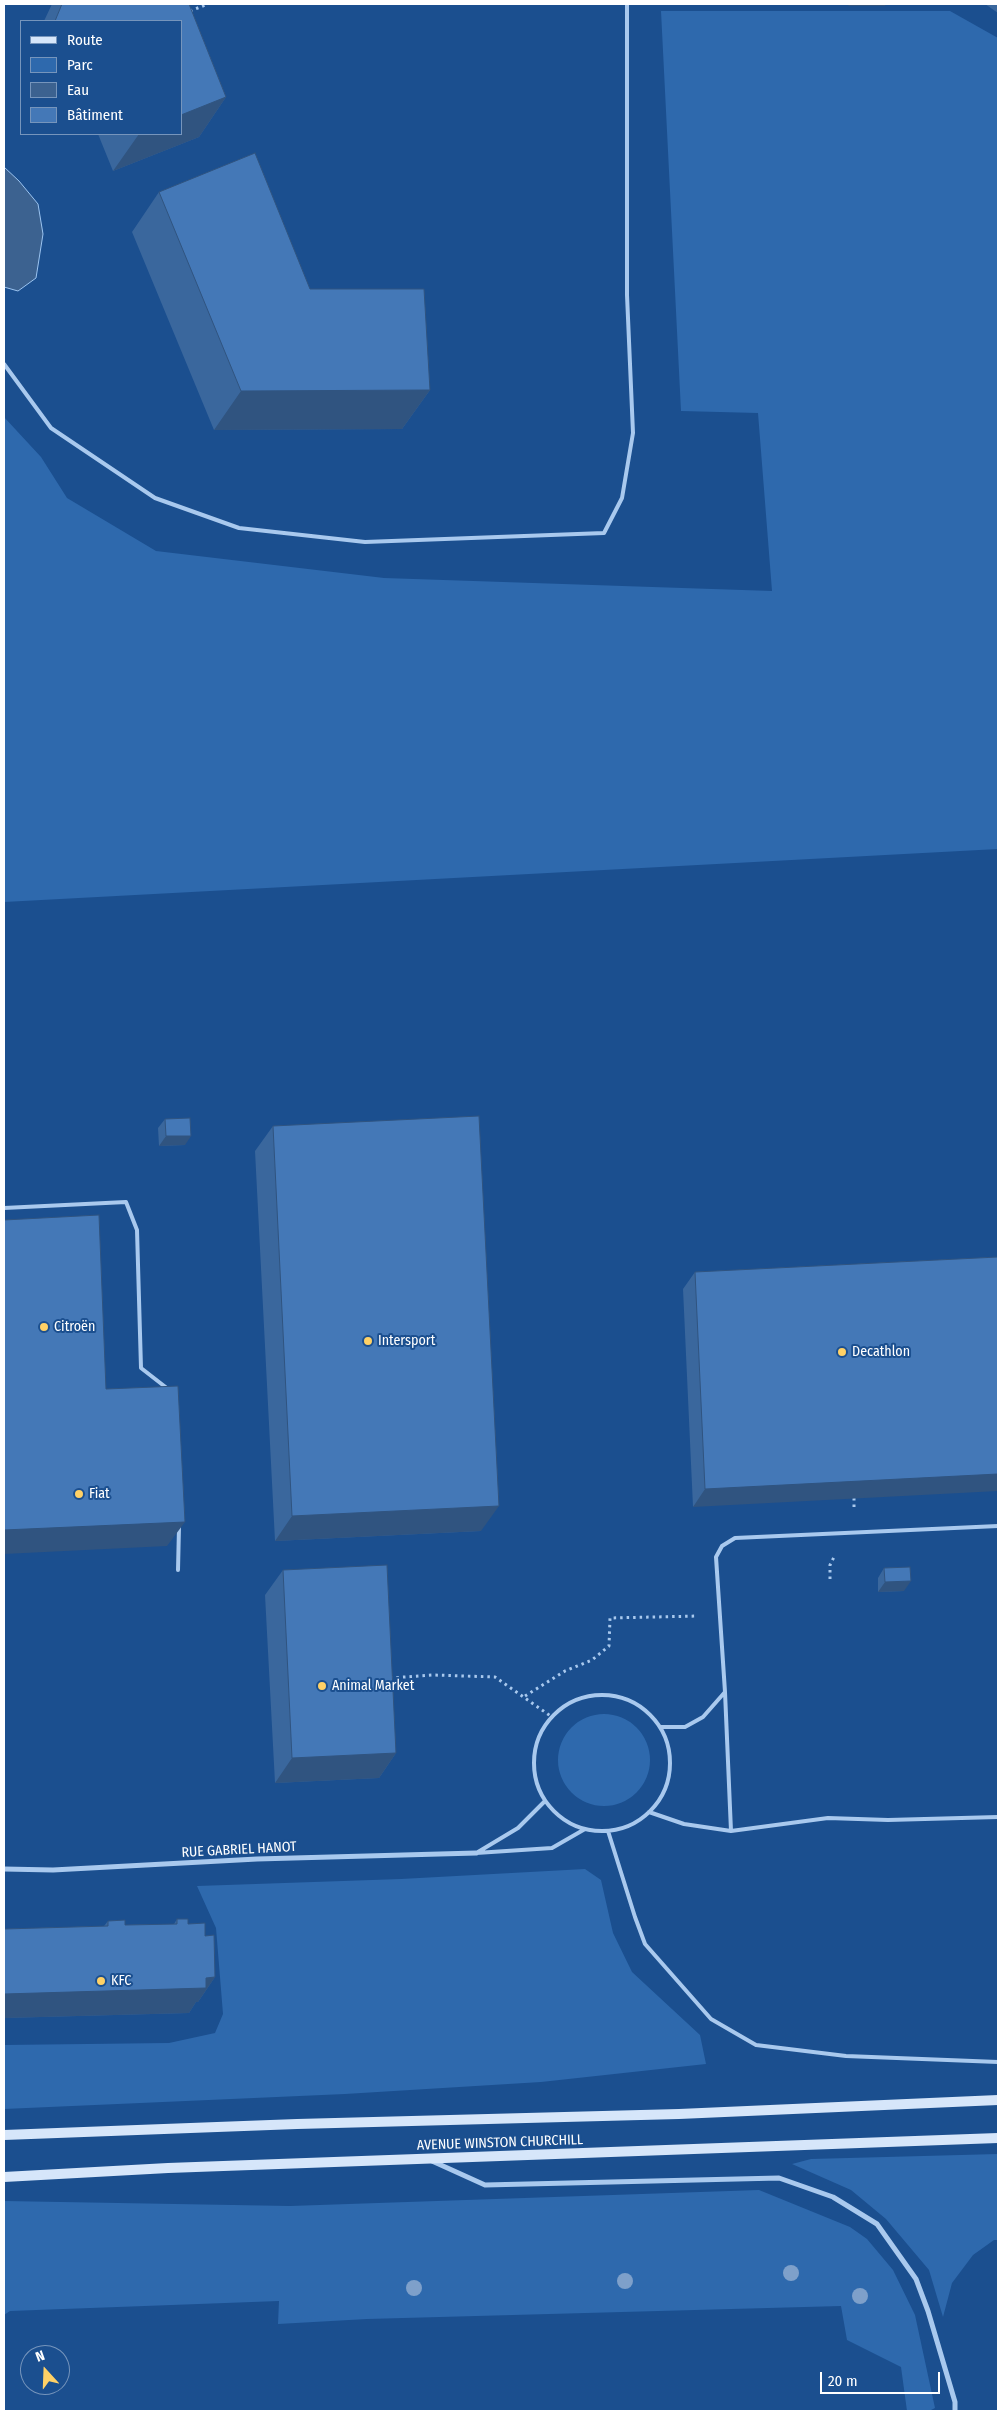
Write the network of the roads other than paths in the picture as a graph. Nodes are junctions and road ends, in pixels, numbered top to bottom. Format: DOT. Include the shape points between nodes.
graph roads {
  1 [pos="627,4"];
  2 [pos="4,364"];
  3 [pos="4,1208"];
  4 [pos="175,1394"];
  5 [pos="179,1517"];
  6 [pos="998,1526"];
  7 [pos="178,1570"];
  8 [pos="725,1692"];
  9 [pos="660,1727"];
  10 [pos="545,1801"];
  11 [pos="649,1812"];
  12 [pos="998,1817"];
  13 [pos="585,1829"];
  14 [pos="608,1831"];
  15 [pos="731,1831"];
  16 [pos="476,1853"];
  17 [pos="4,1869"];
  18 [pos="998,2062"];
  19 [pos="998,2100"];
  20 [pos="4,2135"];
  21 [pos="998,2138"];
  22 [pos="429,2160"];
  23 [pos="4,2177"];
  24 [pos="955,2411"];
  1 -- 2 [label="lane" via="627,295 633,433 622,498 604,533 365,542 240,528 155,498 51,428"];
  3 -- 4 [label="lane" via="126,1202 137,1230 140,1368"];
  5 -- 7 [label="lane"];
  6 -- 8 [label="lane" via="735,1538 722,1546 716,1557"];
  8 -- 9 [label="lane" via="702,1717 685,1727"];
  8 -- 15 [label="lane"];
  9 -- 10 [label="lane" via="650,1714 621,1697 584,1697 566,1704 539,1736 534,1758 536,1780"];
  9 -- 11 [label="lane" via="670,1756 670,1772 659,1800"];
  10 -- 13 [label="lane" via="556,1814"];
  10 -- 16 [label="lane, RUE GABRIEL HANOT" via="518,1828"];
  11 -- 14 [label="lane" via="630,1825"];
  11 -- 15 [label="lane" via="684,1824"];
  12 -- 15 [label="lane" via="828,1818"];
  13 -- 14 [label="lane"];
  13 -- 16 [label="lane, RUE GABRIEL HANOT" via="552,1848"];
  14 -- 18 [label="lane" via="645,1944 711,2019 756,2045 846,2056"];
  16 -- 17 [label="street, RUE GABRIEL HANOT" via="257,1859 53,1870"];
  19 -- 20 [label="main road, AVENUE WINSTON CHURCHILL" via="679,2114"];
  21 -- 22 [label="main road, AVENUE WINSTON CHURCHILL"];
  22 -- 23 [label="main road, AVENUE WINSTON CHURCHILL"];
  22 -- 24 [label="street" via="485,2185 780,2178 833,2197 877,2224 916,2279"];
}
